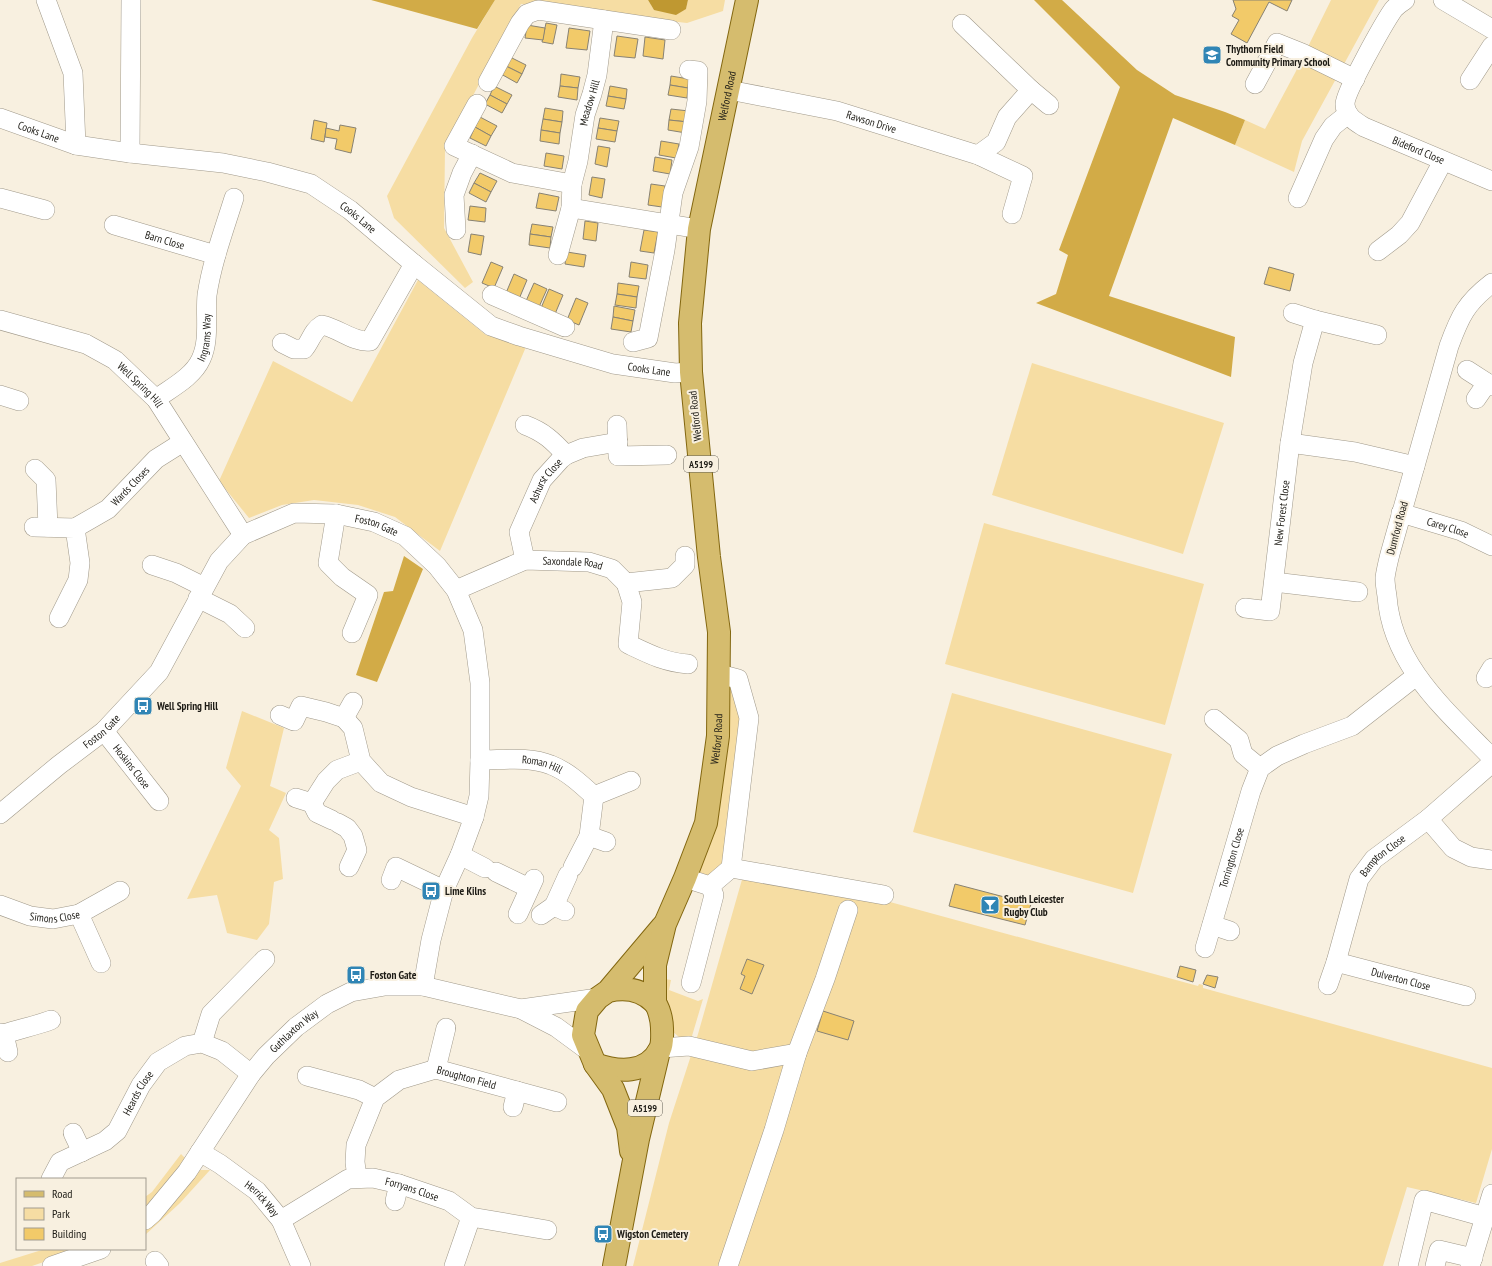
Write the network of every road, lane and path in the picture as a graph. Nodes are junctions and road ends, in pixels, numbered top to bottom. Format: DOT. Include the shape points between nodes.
graph roads {
  1 [pos="46,0"];
  2 [pos="131,0"];
  3 [pos="747,0"];
  4 [pos="1405,0"];
  5 [pos="1443,0"];
  6 [pos="604,20"];
  7 [pos="962,24"];
  8 [pos="1490,28"];
  9 [pos="671,30"];
  10 [pos="1492,46"];
  11 [pos="689,70"];
  12 [pos="1355,79"];
  13 [pos="1470,80"];
  14 [pos="488,82"];
  15 [pos="1255,84"];
  16 [pos="729,90"];
  17 [pos="1031,90"];
  18 [pos="477,104"];
  19 [pos="1049,105"];
  20 [pos="1348,114"];
  21 [pos="0,118"];
  22 [pos="76,145"];
  23 [pos="130,153"];
  24 [pos="472,154"];
  25 [pos="978,154"];
  26 [pos="1443,161"];
  27 [pos="1492,181"];
  28 [pos="572,184"];
  29 [pos="0,198"];
  30 [pos="234,198"];
  31 [pos="1298,198"];
  32 [pos="571,208"];
  33 [pos="45,210"];
  34 [pos="1012,214"];
  35 [pos="114,224"];
  36 [pos="667,224"];
  37 [pos="699,229"];
  38 [pos="456,230"];
  39 [pos="1378,251"];
  40 [pos="216,255"];
  41 [pos="558,255"];
  42 [pos="414,264"];
  43 [pos="1492,284"];
  44 [pos="492,295"];
  45 [pos="528,311"];
  46 [pos="1293,313"];
  47 [pos="0,320"];
  48 [pos="1315,320"];
  49 [pos="564,327"];
  50 [pos="1377,335"];
  51 [pos="518,336"];
  52 [pos="633,342"];
  53 [pos="282,343"];
  54 [pos="1467,370"];
  55 [pos="691,372"];
  56 [pos="1490,384"];
  57 [pos="0,395"];
  58 [pos="156,399"];
  59 [pos="1476,399"];
  60 [pos="19,401"];
  61 [pos="526,425"];
  62 [pos="182,442"];
  63 [pos="1290,443"];
  64 [pos="566,455"];
  65 [pos="667,455"];
  66 [pos="1415,466"];
  67 [pos="35,469"];
  68 [pos="1401,513"];
  69 [pos="336,514"];
  70 [pos="75,528"];
  71 [pos="243,535"];
  72 [pos="1492,546"];
  73 [pos="685,556"];
  74 [pos="525,560"];
  75 [pos="152,565"];
  76 [pos="1274,582"];
  77 [pos="626,583"];
  78 [pos="456,590"];
  79 [pos="1358,592"];
  80 [pos="201,593"];
  81 [pos="1245,608"];
  82 [pos="70,611"];
  83 [pos="245,628"];
  84 [pos="352,633"];
  85 [pos="688,664"];
  86 [pos="719,674"];
  87 [pos="1416,676"];
  88 [pos="280,715"];
  89 [pos="1214,719"];
  90 [pos="104,731"];
  91 [pos="1492,758"];
  92 [pos="480,760"];
  93 [pos="361,761"];
  94 [pos="1492,763"];
  95 [pos="1260,768"];
  96 [pos="630,781"];
  97 [pos="594,796"];
  98 [pos="159,801"];
  99 [pos="0,814"];
  100 [pos="474,817"];
  101 [pos="1428,819"];
  102 [pos="460,855"];
  103 [pos="1492,860"];
  104 [pos="349,867"];
  105 [pos="731,868"];
  106 [pos="685,878"];
  107 [pos="391,880"];
  108 [pos="710,886"];
  109 [pos="444,890"];
  110 [pos="108,891"];
  111 [pos="884,895"];
  112 [pos="0,905"];
  113 [pos="848,910"];
  114 [pos="553,911"];
  115 [pos="79,914"];
  116 [pos="518,914"];
  117 [pos="665,924"];
  118 [pos="1205,948"];
  119 [pos="265,959"];
  120 [pos="1336,962"];
  121 [pos="101,963"];
  122 [pos="690,983"];
  123 [pos="1328,985"];
  124 [pos="423,986"];
  125 [pos="603,995"];
  126 [pos="1466,996"];
  127 [pos="521,1009"];
  128 [pos="658,1012"];
  129 [pos="51,1020"];
  130 [pos="446,1028"];
  131 [pos="4,1040"];
  132 [pos="202,1043"];
  133 [pos="689,1046"];
  134 [pos="660,1050"];
  135 [pos="797,1053"];
  136 [pos="592,1058"];
  137 [pos="436,1069"];
  138 [pos="251,1074"];
  139 [pos="307,1076"];
  140 [pos="375,1098"];
  141 [pos="556,1102"];
  142 [pos="73,1133"];
  143 [pos="82,1152"];
  144 [pos="200,1152"];
  145 [pos="633,1166"];
  146 [pos="52,1178"];
  147 [pos="357,1178"];
  148 [pos="1492,1194"];
  149 [pos="1485,1216"];
  150 [pos="471,1217"];
  151 [pos="146,1219"];
  152 [pos="281,1220"];
  153 [pos="547,1230"];
  154 [pos="98,1250"];
  155 [pos="1472,1262"];
  156 [pos="52,1266"];
  157 [pos="301,1266"];
  158 [pos="454,1266"];
  159 [pos="614,1266"];
  160 [pos="728,1266"];
  161 [pos="1408,1266"];
  162 [pos="1435,1266"];
  1 -- 22 [label="street" via="74,73"];
  2 -- 23 [label="street"];
  3 -- 16 [label="main road, Welford Road / A5199"];
  4 -- 12 [label="street" via="1395,8 1387,20"];
  5 -- 8 [label="street"];
  6 -- 9 [label="street"];
  6 -- 14 [label="street" via="538,10 528,14 520,23"];
  6 -- 28 [label="street, Meadow Hill" via="597,75 584,115"];
  7 -- 17 [label="street"];
  10 -- 13 [label="street"];
  11 -- 36 [label="street" via="698,71 697,101 689,147 673,193"];
  12 -- 15 [label="street" via="1277,43"];
  12 -- 20 [label="street" via="1345,104"];
  16 -- 25 [label="street, Rawson Drive" via="837,110"];
  16 -- 37 [label="main road, Welford Road / A5199"];
  17 -- 19 [label="street"];
  17 -- 25 [label="street" via="1007,117 996,142"];
  18 -- 24 [label="street" via="454,146"];
  20 -- 26 [label="street, Bideford Close" via="1364,127"];
  20 -- 31 [label="street" via="1333,126 1324,139"];
  21 -- 22 [label="street, Cooks Lane"];
  22 -- 23 [label="street, Cooks Lane"];
  23 -- 42 [label="street, Cooks Lane" via="223,163 311,184 350,210"];
  24 -- 28 [label="street" via="512,173"];
  24 -- 38 [label="street" via="454,195"];
  25 -- 34 [label="street, Rawson Drive" via="1023,176"];
  26 -- 27 [label="street, Bideford Close"];
  26 -- 39 [label="street" via="1410,223"];
  28 -- 32 [label="street, Meadow Hill"];
  29 -- 33 [label="street"];
  30 -- 40 [label="street, Ingrams Way"];
  32 -- 36 [label="street"];
  32 -- 41 [label="street, Meadow Hill"];
  35 -- 40 [label="street, Barn Close"];
  36 -- 37 [label="street"];
  36 -- 52 [label="street" via="648,338"];
  37 -- 55 [label="main road, Welford Road / A5199" via="690,323"];
  40 -- 58 [label="street, Ingrams Way" via="207,295 205,348 202,359 195,370"];
  42 -- 51 [label="street, Cooks Lane" via="491,326"];
  42 -- 53 [label="street" via="370,341 363,342 322,325 315,330 304,349"];
  43 -- 66 [label="street, Durnford Road" via="1478,294 1458,322"];
  44 -- 45 [label="street"];
  45 -- 49 [label="street"];
  45 -- 51 [label="street"];
  46 -- 48 [label="street"];
  47 -- 58 [label="street, Well Spring Hill" via="86,344 115,360"];
  48 -- 50 [label="street"];
  48 -- 63 [label="street, New Forest Close" via="1303,363"];
  51 -- 55 [label="street, Cooks Lane" via="613,364 675,373"];
  54 -- 56 [label="street"];
  55 -- 86 [label="main road, Welford Road / A5199" via="719,632"];
  56 -- 59 [label="street"];
  57 -- 60 [label="street"];
  58 -- 62 [label="street, Well Spring Hill"];
  61 -- 64 [label="street" via="552,440"];
  62 -- 70 [label="street, Wards Closes" via="156,459 108,509"];
  62 -- 71 [label="street, Well Spring Hill"];
  63 -- 66 [label="street" via="1355,452"];
  63 -- 76 [label="street, New Forest Close"];
  64 -- 65 [label="street, Ashurst Close" via="583,448 618,441"];
  64 -- 74 [label="street, Ashurst Close" via="542,480 519,532"];
  66 -- 68 [label="street, Durnford Road"];
  67 -- 70 [label="street" via="46,480 48,507 41,527"];
  68 -- 72 [label="street, Carey Close" via="1461,531"];
  68 -- 87 [label="street, Durnford Road" via="1385,579 1387,604 1400,650"];
  69 -- 71 [label="street, Foston Gate" via="294,513"];
  69 -- 78 [label="street, Foston Gate" via="374,522 405,536 437,566"];
  69 -- 84 [label="street" via="328,563 342,577 368,595"];
  70 -- 82 [label="street" via="80,563"];
  71 -- 80 [label="street, Foston Gate" via="219,561"];
  73 -- 77 [label="street" via="685,565 672,578"];
  74 -- 77 [label="street, Saxondale Road" via="589,562 612,569"];
  74 -- 78 [label="street, Saxondale Road"];
  75 -- 80 [label="street" via="176,573"];
  76 -- 79 [label="street"];
  76 -- 81 [label="street, New Forest Close" via="1270,611"];
  77 -- 85 [label="street, Saxondale Road" via="632,602 628,644 662,660"];
  78 -- 92 [label="street, Foston Gate" via="473,630 480,683"];
  80 -- 83 [label="street"];
  80 -- 90 [label="street, Foston Gate" via="159,672"];
  86 -- 105 [label="street" via="738,679 749,718"];
  86 -- 106 [label="main road, Welford Road / A5199" via="718,736 706,823"];
  87 -- 91 [label="street, Durnford Road"];
  87 -- 95 [label="street" via="1352,726 1277,756"];
  88 -- 93 [label="street" via="294,721 301,706 326,712 348,710"];
  89 -- 95 [label="street" via="1239,740 1243,754"];
  90 -- 98 [label="street, Hoskins Close"];
  90 -- 99 [label="street, Foston Gate"];
  92 -- 97 [label="street, Roman Hill" via="526,759 552,765 577,780"];
  92 -- 100 [label="street, Foston Gate" via="479,796"];
  93 -- 100 [label="street" via="381,783 411,797"];
  93 -- 104 [label="street" via="337,770 304,801 317,813 348,828 354,836 357,850"];
  94 -- 101 [label="street, Bampton Close"];
  95 -- 118 [label="street, Torrington Close" via="1251,790 1221,928"];
  96 -- 97 [label="street"];
  97 -- 114 [label="street" via="598,839 574,865"];
  100 -- 102 [label="street, Foston Gate"];
  101 -- 103 [label="street" via="1453,848 1471,857"];
  101 -- 120 [label="street, Bampton Close" via="1374,859 1359,879"];
  102 -- 109 [label="street, Foston Gate"];
  102 -- 116 [label="street" via="490,870 532,884"];
  105 -- 108 [label="street"];
  105 -- 111 [label="street"];
  106 -- 108 [label="street"];
  106 -- 117 [label="main road, Welford Road / A5199"];
  107 -- 109 [label="street" via="396,867"];
  108 -- 122 [label="street" via="714,895"];
  109 -- 124 [label="street, Foston Gate" via="431,940"];
  110 -- 115 [label="street, Simons Close"];
  112 -- 115 [label="street, Simons Close" via="30,916 53,919"];
  113 -- 135 [label="street"];
  115 -- 121 [label="street"];
  117 -- 125 [label="main road, Welford Road / A5199"];
  117 -- 128 [label="main road, Welford Road / A5199" via="655,964"];
  119 -- 132 [label="street" via="211,1014"];
  120 -- 123 [label="street, Bampton Close"];
  120 -- 126 [label="street, Dulverton Close"];
  124 -- 127 [label="street, Guthlaxton Way"];
  124 -- 138 [label="street, Guthlaxton Way" via="385,986 351,992 327,1004 296,1027"];
  125 -- 127 [label="street, Guthlaxton Way"];
  125 -- 128 [label="main road" via="621,988 637,991"];
  125 -- 136 [label="main road" via="587,1011 583,1035"];
  127 -- 136 [label="street, Guthlaxton Way" via="556,1027"];
  128 -- 133 [label="street"];
  128 -- 134 [label="main road" via="663,1037"];
  129 -- 131 [label="street" via="34,1027 21,1028"];
  130 -- 137 [label="street"];
  132 -- 138 [label="street" via="222,1051"];
  132 -- 143 [label="street, Heards Close" via="185,1046 158,1062 141,1085 118,1131 105,1141"];
  133 -- 134 [label="street"];
  133 -- 135 [label="street" via="752,1061"];
  134 -- 136 [label="main road" via="652,1060 635,1069 607,1068"];
  134 -- 145 [label="main road, A5199"];
  135 -- 160 [label="street"];
  136 -- 145 [label="main road, A5199" via="613,1088 628,1127"];
  137 -- 140 [label="street, Broughton Field" via="399,1080"];
  137 -- 141 [label="street, Broughton Field" via="515,1099"];
  138 -- 144 [label="street, Guthlaxton Way"];
  139 -- 140 [label="street" via="359,1090"];
  140 -- 147 [label="street" via="356,1145"];
  142 -- 143 [label="street"];
  143 -- 146 [label="street, Heards Close" via="60,1162"];
  144 -- 151 [label="street, Guthlaxton Way" via="187,1172"];
  144 -- 152 [label="street, Herrick Way" via="258,1191"];
  145 -- 159 [label="main road, A5199"];
  147 -- 150 [label="street, Forryans Close" via="373,1178 397,1192 449,1201"];
  147 -- 152 [label="street, Forryans Close" via="348,1179"];
  148 -- 149 [label="street"];
  149 -- 155 [label="street"];
  149 -- 161 [label="street" via="1424,1200"];
  150 -- 153 [label="street, Forryans Close"];
  150 -- 158 [label="street"];
  152 -- 157 [label="street, Herrick Way"];
  154 -- 156 [label="street"];
  155 -- 162 [label="street" via="1439,1250"];
}
